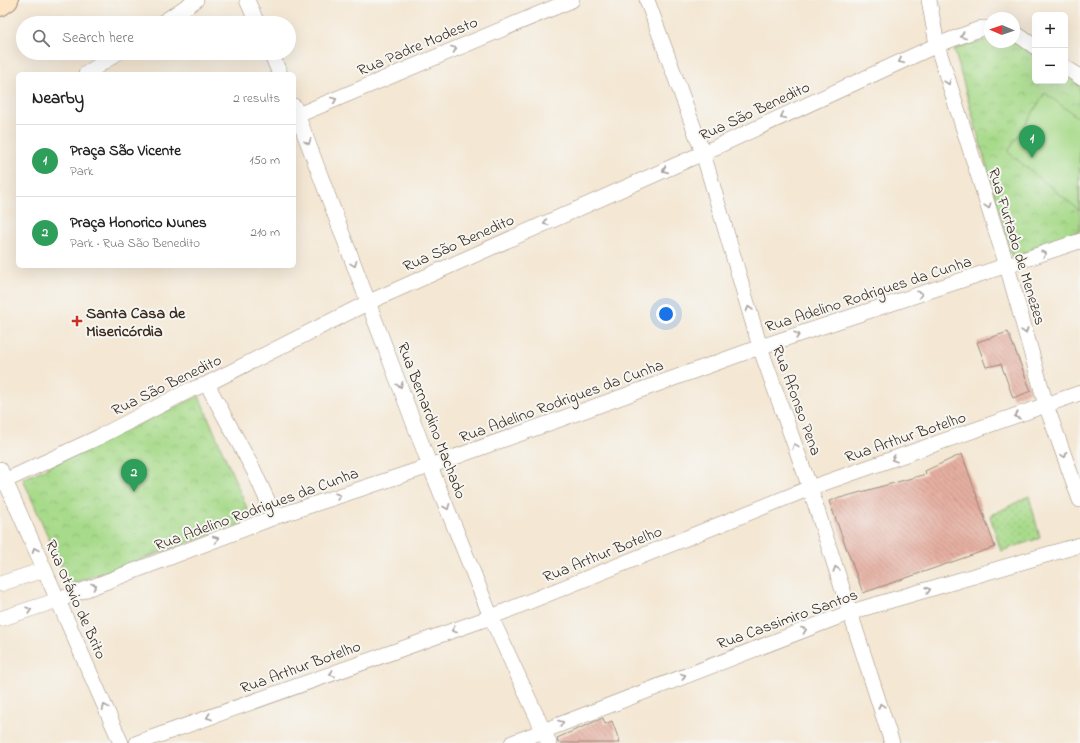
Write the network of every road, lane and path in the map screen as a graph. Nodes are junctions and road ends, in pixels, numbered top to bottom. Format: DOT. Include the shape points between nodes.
graph roads {
  1 [pos="6,0"];
  2 [pos="196,0"];
  3 [pos="247,0"];
  4 [pos="572,0"];
  5 [pos="647,0"];
  6 [pos="929,0"];
  7 [pos="0,5"];
  8 [pos="172,16"];
  9 [pos="254,16"];
  10 [pos="984,28"];
  11 [pos="1020,36"];
  12 [pos="1032,44"];
  13 [pos="937,45"];
  14 [pos="107,60"];
  15 [pos="274,60"];
  16 [pos="1068,69"];
  17 [pos="89,72"];
  18 [pos="279,72"];
  19 [pos="1080,77"];
  20 [pos="296,110"];
  21 [pos="703,153"];
  22 [pos="1080,241"];
  23 [pos="1007,266"];
  24 [pos="369,302"];
  25 [pos="760,347"];
  26 [pos="207,384"];
  27 [pos="1080,393"];
  28 [pos="1046,405"];
  29 [pos="430,466"];
  30 [pos="2,477"];
  31 [pos="810,488"];
  32 [pos="1080,500"];
  33 [pos="275,517"];
  34 [pos="1080,545"];
  35 [pos="44,570"];
  36 [pos="0,584"];
  37 [pos="58,600"];
  38 [pos="851,612"];
  39 [pos="491,617"];
  40 [pos="0,619"];
  41 [pos="546,736"];
  42 [pos="121,743"];
  43 [pos="137,743"];
  44 [pos="512,743"];
  45 [pos="892,743"];
  1 -- 7 [label="main road"];
  2 -- 8 [label="street"];
  3 -- 9 [label="street"];
  20 -- 4 [label="street, Rua Padre Modesto, one-way"];
  5 -- 21 [label="street, Rua Afonso Pena"];
  6 -- 13 [label="street, Rua Furtado de Menezes"];
  10 -- 13 [label="street, Rua São Benedito, one-way"];
  11 -- 12 [label="street"];
  13 -- 21 [label="street, Rua São Benedito, one-way"];
  13 -- 23 [label="street, Rua Furtado de Menezes, one-way"];
  14 -- 17 [label="street"];
  15 -- 18 [label="street"];
  16 -- 19 [label="street"];
  20 -- 24 [label="street, Rua Bernardino Machado, one-way"];
  21 -- 24 [label="street, Rua São Benedito, one-way"];
  25 -- 21 [label="street, Rua Afonso Pena, one-way"];
  23 -- 22 [label="street, Rua Adelino Rodrigues da Cunha, one-way"];
  25 -- 23 [label="street, Rua Adelino Rodrigues da Cunha, one-way"];
  23 -- 28 [label="street, Rua Furtado de Menezes, one-way"];
  24 -- 26 [label="street, Rua São Benedito"];
  24 -- 29 [label="street, Rua Bernardino Machado, one-way"];
  25 -- 29 [label="street, Rua Adelino Rodrigues da Cunha"];
  31 -- 25 [label="street, Rua Afonso Pena, one-way"];
  26 -- 30 [label="street, Rua São Benedito" via="190,390 100,437"];
  26 -- 33 [label="street" via="253,469"];
  27 -- 28 [label="street, Rua Arthur Botelho"];
  28 -- 31 [label="street, Rua Arthur Botelho, one-way"];
  28 -- 32 [label="street, Rua Furtado de Menezes, one-way"];
  33 -- 29 [label="street, Rua Adelino Rodrigues da Cunha, one-way"];
  29 -- 39 [label="street, Rua Bernardino Machado, one-way"];
  35 -- 30 [label="street, Rua Otávio de Brito, one-way"];
  38 -- 31 [label="street, Rua Afonso Pena, one-way"];
  31 -- 39 [label="street, Rua Arthur Botelho"];
  37 -- 33 [label="street, Rua Adelino Rodrigues da Cunha, one-way"];
  38 -- 34 [label="street, Rua Cassimiro Santos, one-way"];
  35 -- 36 [label="street"];
  35 -- 37 [label="street, Rua Otávio de Brito"];
  40 -- 37 [label="street, Rua Adelino Rodrigues da Cunha, one-way"];
  42 -- 37 [label="street, Rua Otávio de Brito, one-way"];
  41 -- 38 [label="street, Rua Cassimiro Santos, one-way"];
  45 -- 38 [label="street, Rua Afonso Pena, one-way"];
  39 -- 41 [label="street, Rua Bernardino Machado"];
  39 -- 43 [label="street, Rua Arthur Botelho, one-way"];
  41 -- 44 [label="street, Rua Cassimiro Santos"];
}
